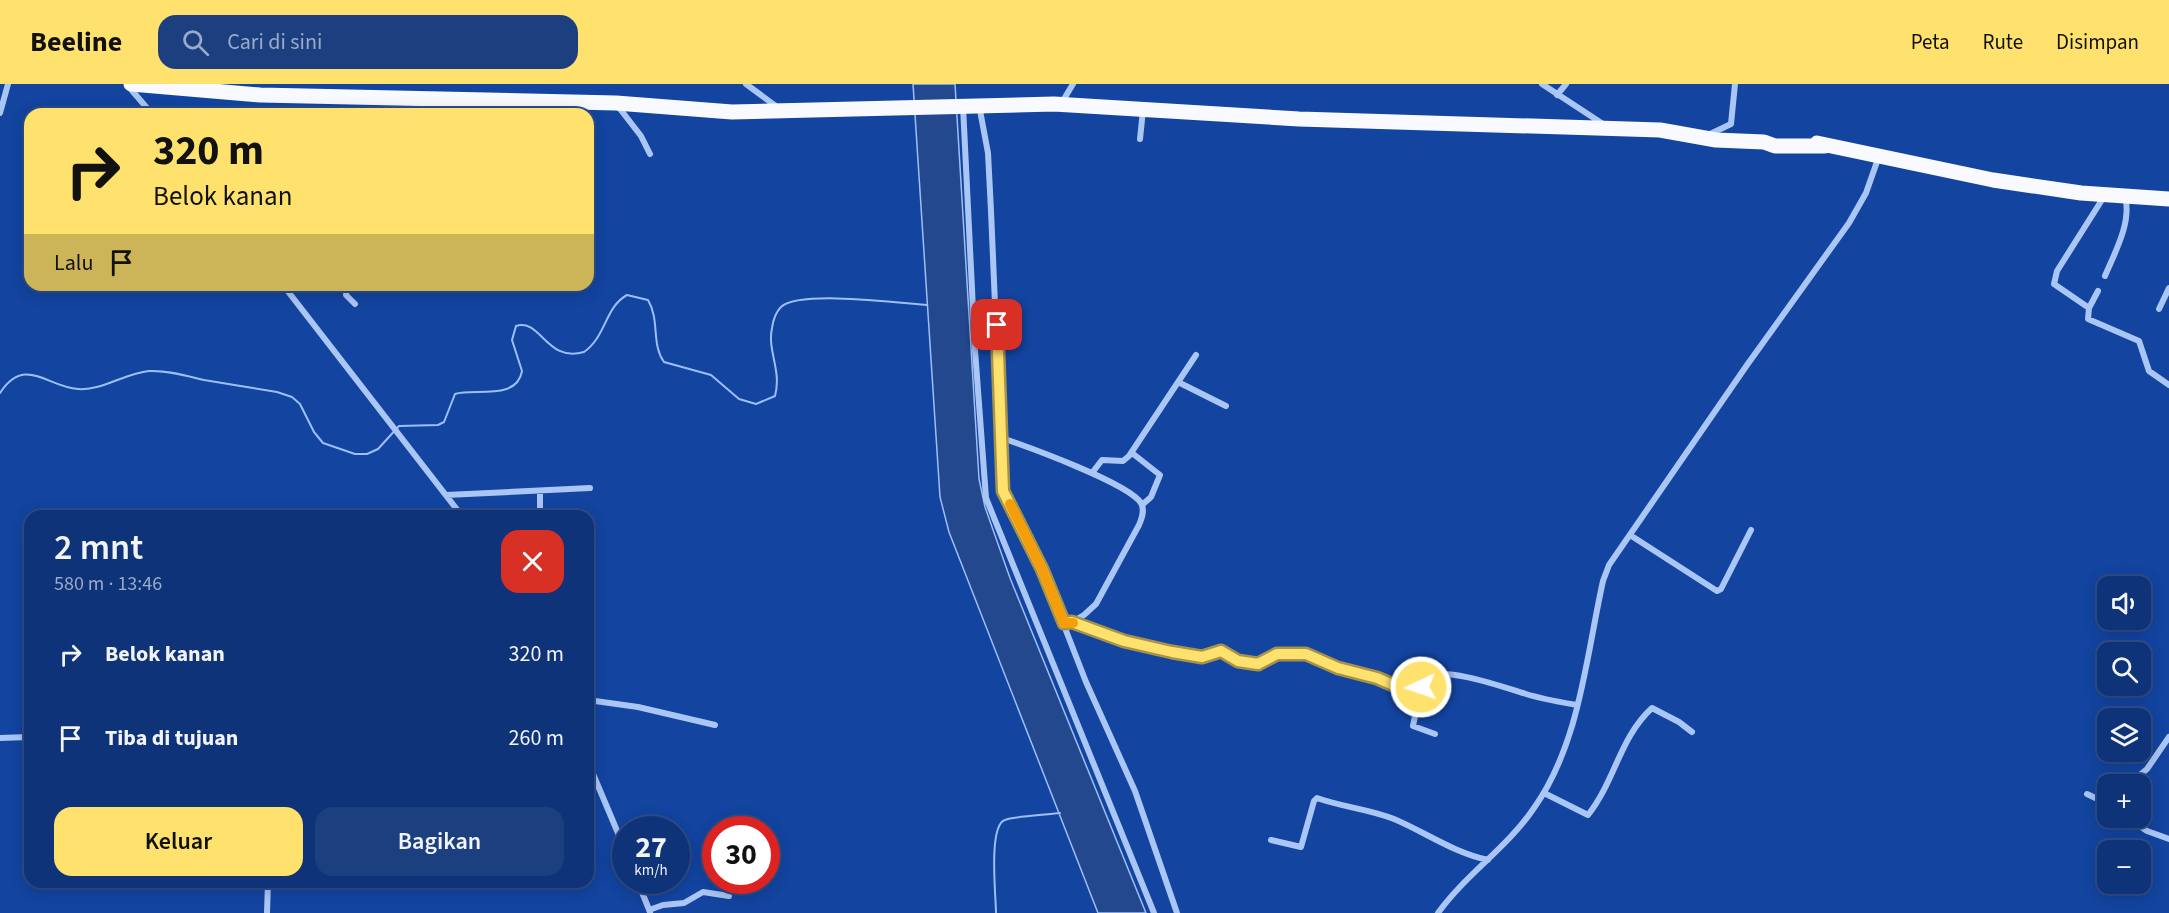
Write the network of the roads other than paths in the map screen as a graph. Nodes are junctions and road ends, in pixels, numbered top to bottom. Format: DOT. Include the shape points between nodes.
graph roads {
  1 [pos="8,84"];
  2 [pos="126,84"];
  3 [pos="131,84"];
  4 [pos="746,84"];
  5 [pos="1073,84"];
  6 [pos="1542,84"];
  7 [pos="1566,84"];
  8 [pos="1735,84"];
  9 [pos="753,86"];
  10 [pos="1557,95"];
  11 [pos="616,103"];
  12 [pos="1060,104"];
  13 [pos="967,105"];
  14 [pos="147,108"];
  15 [pos="1144,109"];
  16 [pos="784,112"];
  17 [pos="0,113"];
  18 [pos="1611,128"];
  19 [pos="1702,138"];
  20 [pos="1140,139"];
  21 [pos="650,154"];
  22 [pos="1880,156"];
  23 [pos="2105,194"];
  24 [pos="2125,196"];
  25 [pos="2169,199"];
  26 [pos="2105,276"];
  27 [pos="2169,288"];
  28 [pos="288,291"];
  29 [pos="347,291"];
  30 [pos="2098,291"];
  31 [pos="355,304"];
  32 [pos="2089,308"];
  33 [pos="2159,309"];
  34 [pos="1196,355"];
  35 [pos="1178,382"];
  36 [pos="2169,385"];
  37 [pos="1227,406"];
  38 [pos="1002,438"];
  39 [pos="1132,453"];
  40 [pos="1092,473"];
  41 [pos="590,488"];
  42 [pos="540,491"];
  43 [pos="446,495"];
  44 [pos="1142,505"];
  45 [pos="540,509"];
  46 [pos="457,510"];
  47 [pos="1751,530"];
  48 [pos="1630,535"];
  49 [pos="1072,622"];
  50 [pos="1064,623"];
  51 [pos="1419,696"];
  52 [pos="594,701"];
  53 [pos="1577,705"];
  54 [pos="715,725"];
  55 [pos="1692,732"];
  56 [pos="1435,734"];
  57 [pos="24,737"];
  58 [pos="2169,737"];
  59 [pos="0,738"];
  60 [pos="2141,774"];
  61 [pos="594,776"];
  62 [pos="1544,794"];
  63 [pos="2087,794"];
  64 [pos="2097,799"];
  65 [pos="612,819"];
  66 [pos="2143,828"];
  67 [pos="2169,839"];
  68 [pos="1271,840"];
  69 [pos="1488,860"];
  70 [pos="268,888"];
  71 [pos="643,894"];
  72 [pos="729,896"];
  73 [pos="650,912"];
  74 [pos="267,913"];
  75 [pos="1154,913"];
  76 [pos="1177,913"];
  77 [pos="1438,913"];
  1 -- 17 [label="street"];
  2 -- 14 [label="street"];
  3 -- 11 [label="main road" via="260,95"];
  4 -- 9 [label="street"];
  5 -- 12 [label="street"];
  6 -- 10 [label="street"];
  7 -- 10 [label="street"];
  8 -- 19 [label="street" via="1731,124"];
  9 -- 16 [label="street"];
  10 -- 18 [label="street"];
  11 -- 16 [label="main road"];
  11 -- 21 [label="street"];
  12 -- 13 [label="main road"];
  12 -- 15 [label="main road"];
  13 -- 16 [label="main road"];
  13 -- 38 [label="street" via="988,153"];
  13 -- 75 [label="street" via="975,361 986,498"];
  15 -- 18 [label="main road" via="1299,119"];
  15 -- 20 [label="street"];
  18 -- 19 [label="main road" via="1660,130"];
  19 -- 22 [label="main road" via="1818,145"];
  22 -- 23 [label="main road" via="1993,180"];
  22 -- 48 [label="street" via="1849,223"];
  23 -- 24 [label="main road"];
  23 -- 32 [label="street" via="2055,278 2057,288"];
  24 -- 25 [label="main road"];
  24 -- 26 [label="street" via="2123,229"];
  27 -- 33 [label="street"];
  28 -- 43 [label="street"];
  29 -- 31 [label="street"];
  30 -- 32 [label="street"];
  32 -- 36 [label="street" via="2088,319 2139,341 2150,371"];
  34 -- 35 [label="street"];
  35 -- 37 [label="street"];
  35 -- 39 [label="street"];
  38 -- 40 [label="street"];
  38 -- 50 [label="street" via="1003,491"];
  39 -- 40 [label="street" via="1123,461 1102,460"];
  39 -- 44 [label="street" via="1160,475 1151,497"];
  40 -- 44 [label="street"];
  41 -- 42 [label="street"];
  42 -- 43 [label="street"];
  42 -- 45 [label="street"];
  43 -- 46 [label="street"];
  44 -- 49 [label="street" via="1139,525 1101,598"];
  47 -- 48 [label="street" via="1721,590 1717,591"];
  48 -- 53 [label="street" via="1608,566 1603,581"];
  49 -- 50 [label="street"];
  49 -- 51 [label="street" via="1134,644 1202,657 1221,651 1238,661 1258,664 1277,654 1306,654"];
  50 -- 76 [label="street" via="1135,791"];
  51 -- 53 [label="street" via="1424,680 1431,674 1474,678"];
  51 -- 56 [label="street" via="1413,726"];
  52 -- 54 [label="street"];
  53 -- 62 [label="street" via="1563,754"];
  55 -- 62 [label="street" via="1652,708 1628,735 1588,814"];
  57 -- 59 [label="street"];
  58 -- 60 [label="street"];
  61 -- 65 [label="street"];
  62 -- 69 [label="street"];
  63 -- 64 [label="street"];
  66 -- 67 [label="street"];
  68 -- 69 [label="street" via="1301,847 1317,798 1335,806 1392,818 1423,836"];
  69 -- 77 [label="street"];
  70 -- 74 [label="street"];
  71 -- 73 [label="street"];
  72 -- 73 [label="street" via="703,892 684,903 663,905"];
}
